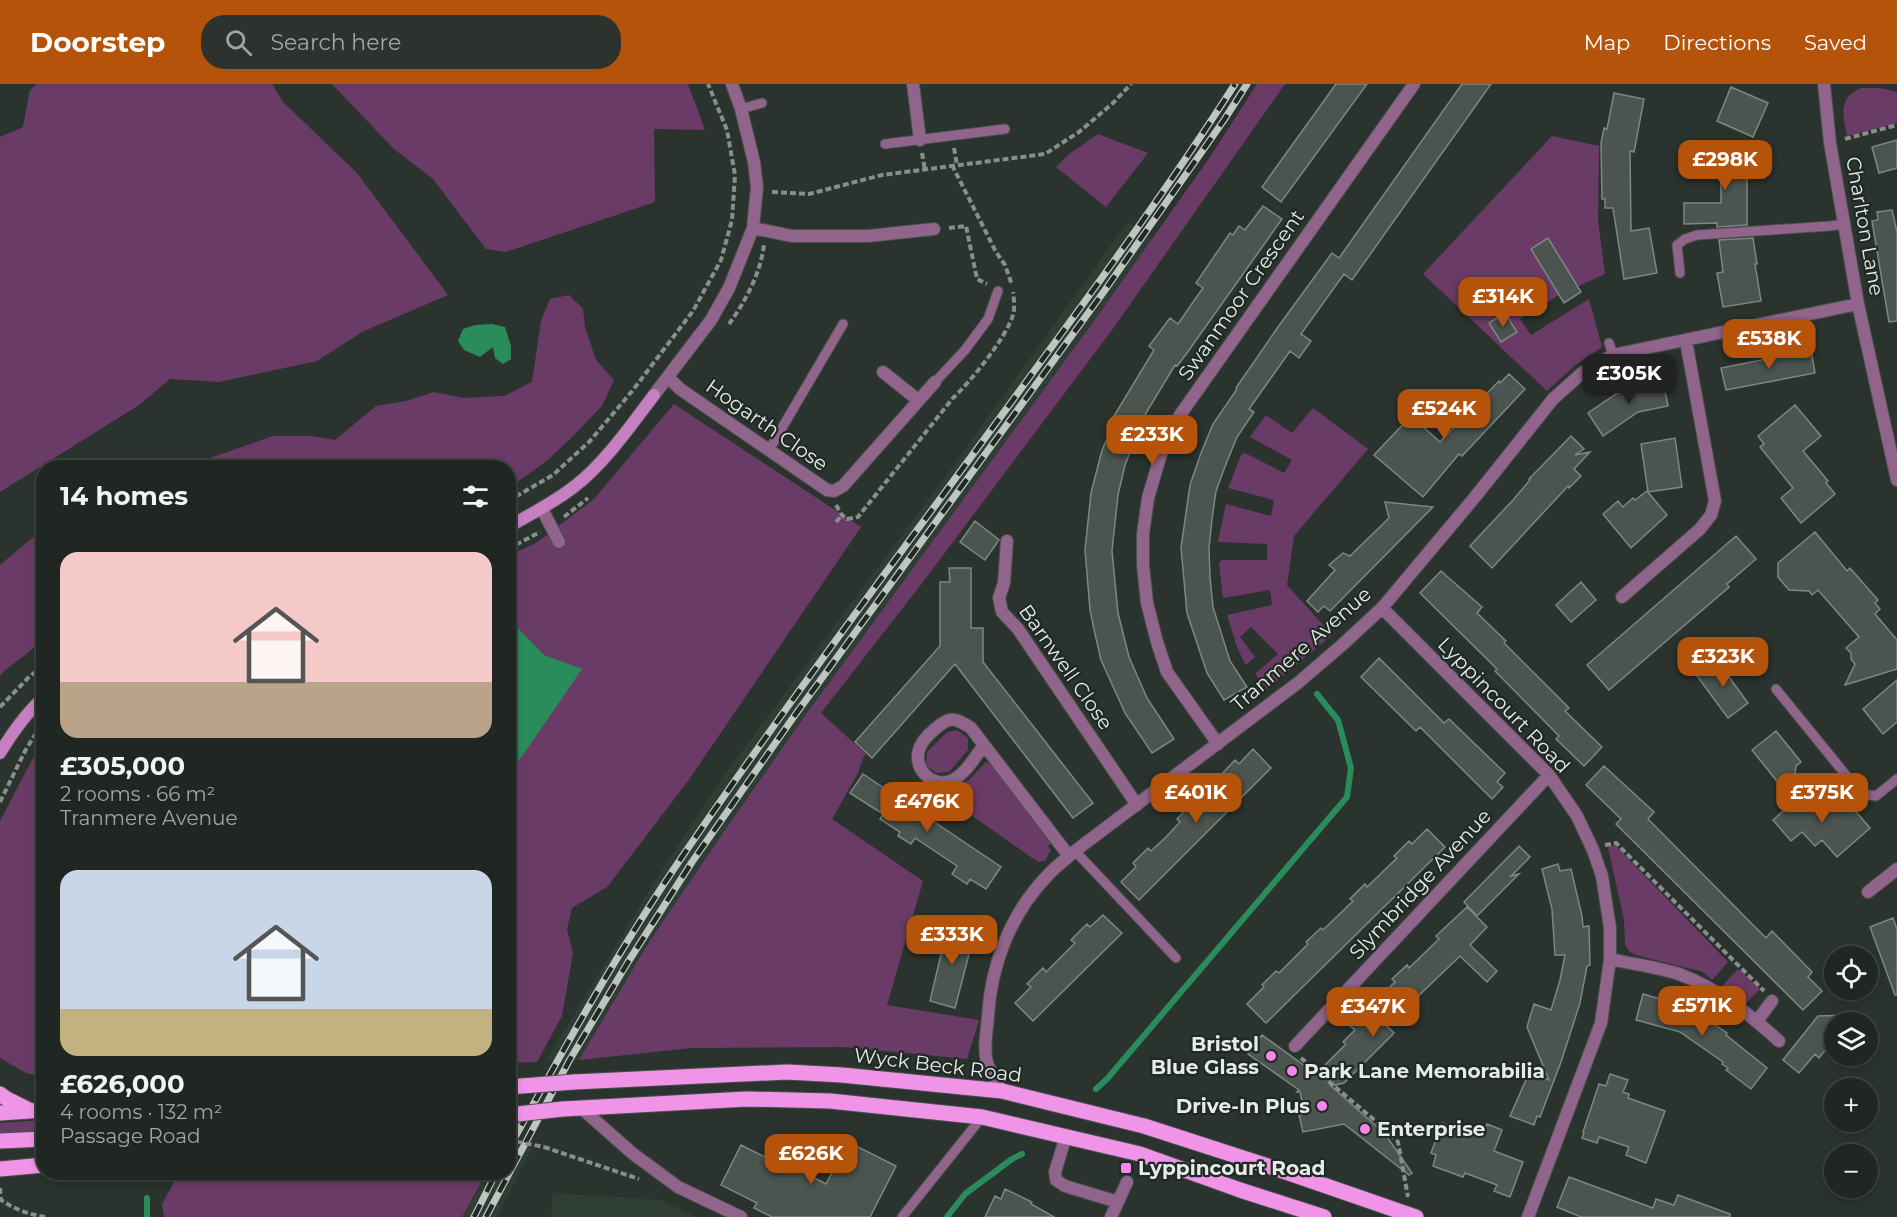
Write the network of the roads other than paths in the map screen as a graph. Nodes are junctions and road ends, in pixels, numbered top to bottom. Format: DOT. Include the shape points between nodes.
graph roads {
  1 [pos="732,84"];
  2 [pos="913,84"];
  3 [pos="1414,84"];
  4 [pos="1824,84"];
  5 [pos="762,103"];
  6 [pos="741,109"];
  7 [pos="1005,129"];
  8 [pos="920,140"];
  9 [pos="885,144"];
  10 [pos="1844,224"];
  11 [pos="753,228"];
  12 [pos="934,229"];
  13 [pos="1680,273"];
  14 [pos="998,291"];
  15 [pos="1858,304"];
  16 [pos="843,324"];
  17 [pos="1686,340"];
  18 [pos="883,372"];
  19 [pos="668,377"];
  20 [pos="934,382"];
  21 [pos="918,400"];
  22 [pos="769,450"];
  23 [pos="1897,480"];
  24 [pos="542,509"];
  25 [pos="516,523"];
  26 [pos="1007,541"];
  27 [pos="559,542"];
  28 [pos="1622,597"];
  29 [pos="1382,608"];
  30 [pos="1776,689"];
  31 [pos="36,704"];
  32 [pos="1218,744"];
  33 [pos="984,745"];
  34 [pos="0,753"];
  35 [pos="1549,775"];
  36 [pos="1897,779"];
  37 [pos="1137,805"];
  38 [pos="1072,853"];
  39 [pos="1897,869"];
  40 [pos="1868,892"];
  41 [pos="1176,958"];
  42 [pos="1610,960"];
  43 [pos="1772,1001"];
  44 [pos="1757,1021"];
  45 [pos="1779,1041"];
  46 [pos="1295,1046"];
  47 [pos="516,1086"];
  48 [pos="1002,1091"];
  49 [pos="0,1094"];
  50 [pos="580,1107"];
  51 [pos="36,1110"];
  52 [pos="36,1110"];
  53 [pos="0,1113"];
  54 [pos="516,1114"];
  55 [pos="982,1117"];
  56 [pos="1066,1136"];
  57 [pos="36,1140"];
  58 [pos="0,1142"];
  59 [pos="36,1166"];
  60 [pos="0,1169"];
  61 [pos="1127,1182"];
  62 [pos="1118,1202"];
  63 [pos="1414,1216"];
  64 [pos="741,1217"];
  65 [pos="902,1217"];
  66 [pos="1112,1217"];
  67 [pos="1324,1217"];
  68 [pos="1528,1217"];
  1 -- 6 [label="street"];
  2 -- 8 [label="street"];
  3 -- 32 [label="street, Swanmoor Crescent" via="1180,415 1161,454 1148,498 1143,534 1147,603 1167,672"];
  4 -- 10 [label="street, Charlton Lane"];
  5 -- 6 [label="lane"];
  6 -- 11 [label="street" via="757,187"];
  7 -- 8 [label="lane"];
  8 -- 9 [label="lane"];
  10 -- 13 [label="lane" via="1697,235 1677,245"];
  10 -- 15 [label="street, Charlton Lane"];
  11 -- 12 [label="street" via="792,236 868,236"];
  11 -- 19 [label="street" via="729,288 711,320"];
  14 -- 20 [label="lane" via="988,319"];
  15 -- 17 [label="street, Tranmere Avenue"];
  15 -- 23 [label="street, Charlton Lane"];
  16 -- 22 [label="lane"];
  17 -- 28 [label="street" via="1715,501 1701,529"];
  17 -- 29 [label="street, Tranmere Avenue" via="1611,349 1582,373 1553,399"];
  18 -- 21 [label="street"];
  19 -- 22 [label="street, Hogarth Close"];
  19 -- 24 [label="street" via="624,435 577,485"];
  20 -- 21 [label="street, Hogarth Close"];
  21 -- 22 [label="street, Hogarth Close" via="843,486 834,491"];
  24 -- 25 [label="street"];
  24 -- 27 [label="street"];
  26 -- 37 [label="street, Barnwell Close" via="999,598 1002,612 1018,629"];
  29 -- 32 [label="street, Tranmere Avenue" via="1299,682"];
  29 -- 35 [label="street, Lyppincourt Road"];
  30 -- 36 [label="lane" via="1864,794 1876,796"];
  31 -- 34 [label="street"];
  32 -- 37 [label="street, Tranmere Avenue"];
  33 -- 33 [label="street" via="951,781 934,782 917,762 920,744 946,720 963,722"];
  33 -- 38 [label="street"];
  35 -- 42 [label="street, Lyppincourt Road" via="1577,816 1593,850 1607,901"];
  35 -- 46 [label="street, Slymbridge Avenue"];
  37 -- 38 [label="street, Tranmere Avenue"];
  38 -- 41 [label="lane"];
  38 -- 48 [label="street, Tranmere Avenue" via="1037,887 1022,909 1006,936 996,968 989,1003 986,1060"];
  39 -- 40 [label="street"];
  42 -- 44 [label="street" via="1697,981"];
  42 -- 68 [label="street, Lyppincourt Road" via="1601,1023"];
  43 -- 44 [label="street"];
  44 -- 45 [label="street"];
  47 -- 48 [label="main road, Wyck Beck Road, bridge" via="787,1072"];
  48 -- 63 [label="main road, Wyck Beck Road" via="1144,1126"];
  49 -- 51 [label="main road"];
  50 -- 54 [label="main road, bridge"];
  50 -- 55 [label="main road" via="747,1099 874,1105"];
  50 -- 64 [label="street" via="678,1187"];
  52 -- 53 [label="main road"];
  55 -- 56 [label="main road"];
  55 -- 65 [label="lane"];
  56 -- 62 [label="street" via="1056,1180"];
  56 -- 67 [label="main road" via="1140,1154"];
  57 -- 58 [label="main road"];
  59 -- 60 [label="main road"];
  61 -- 62 [label="street"];
  62 -- 66 [label="street"];
}
